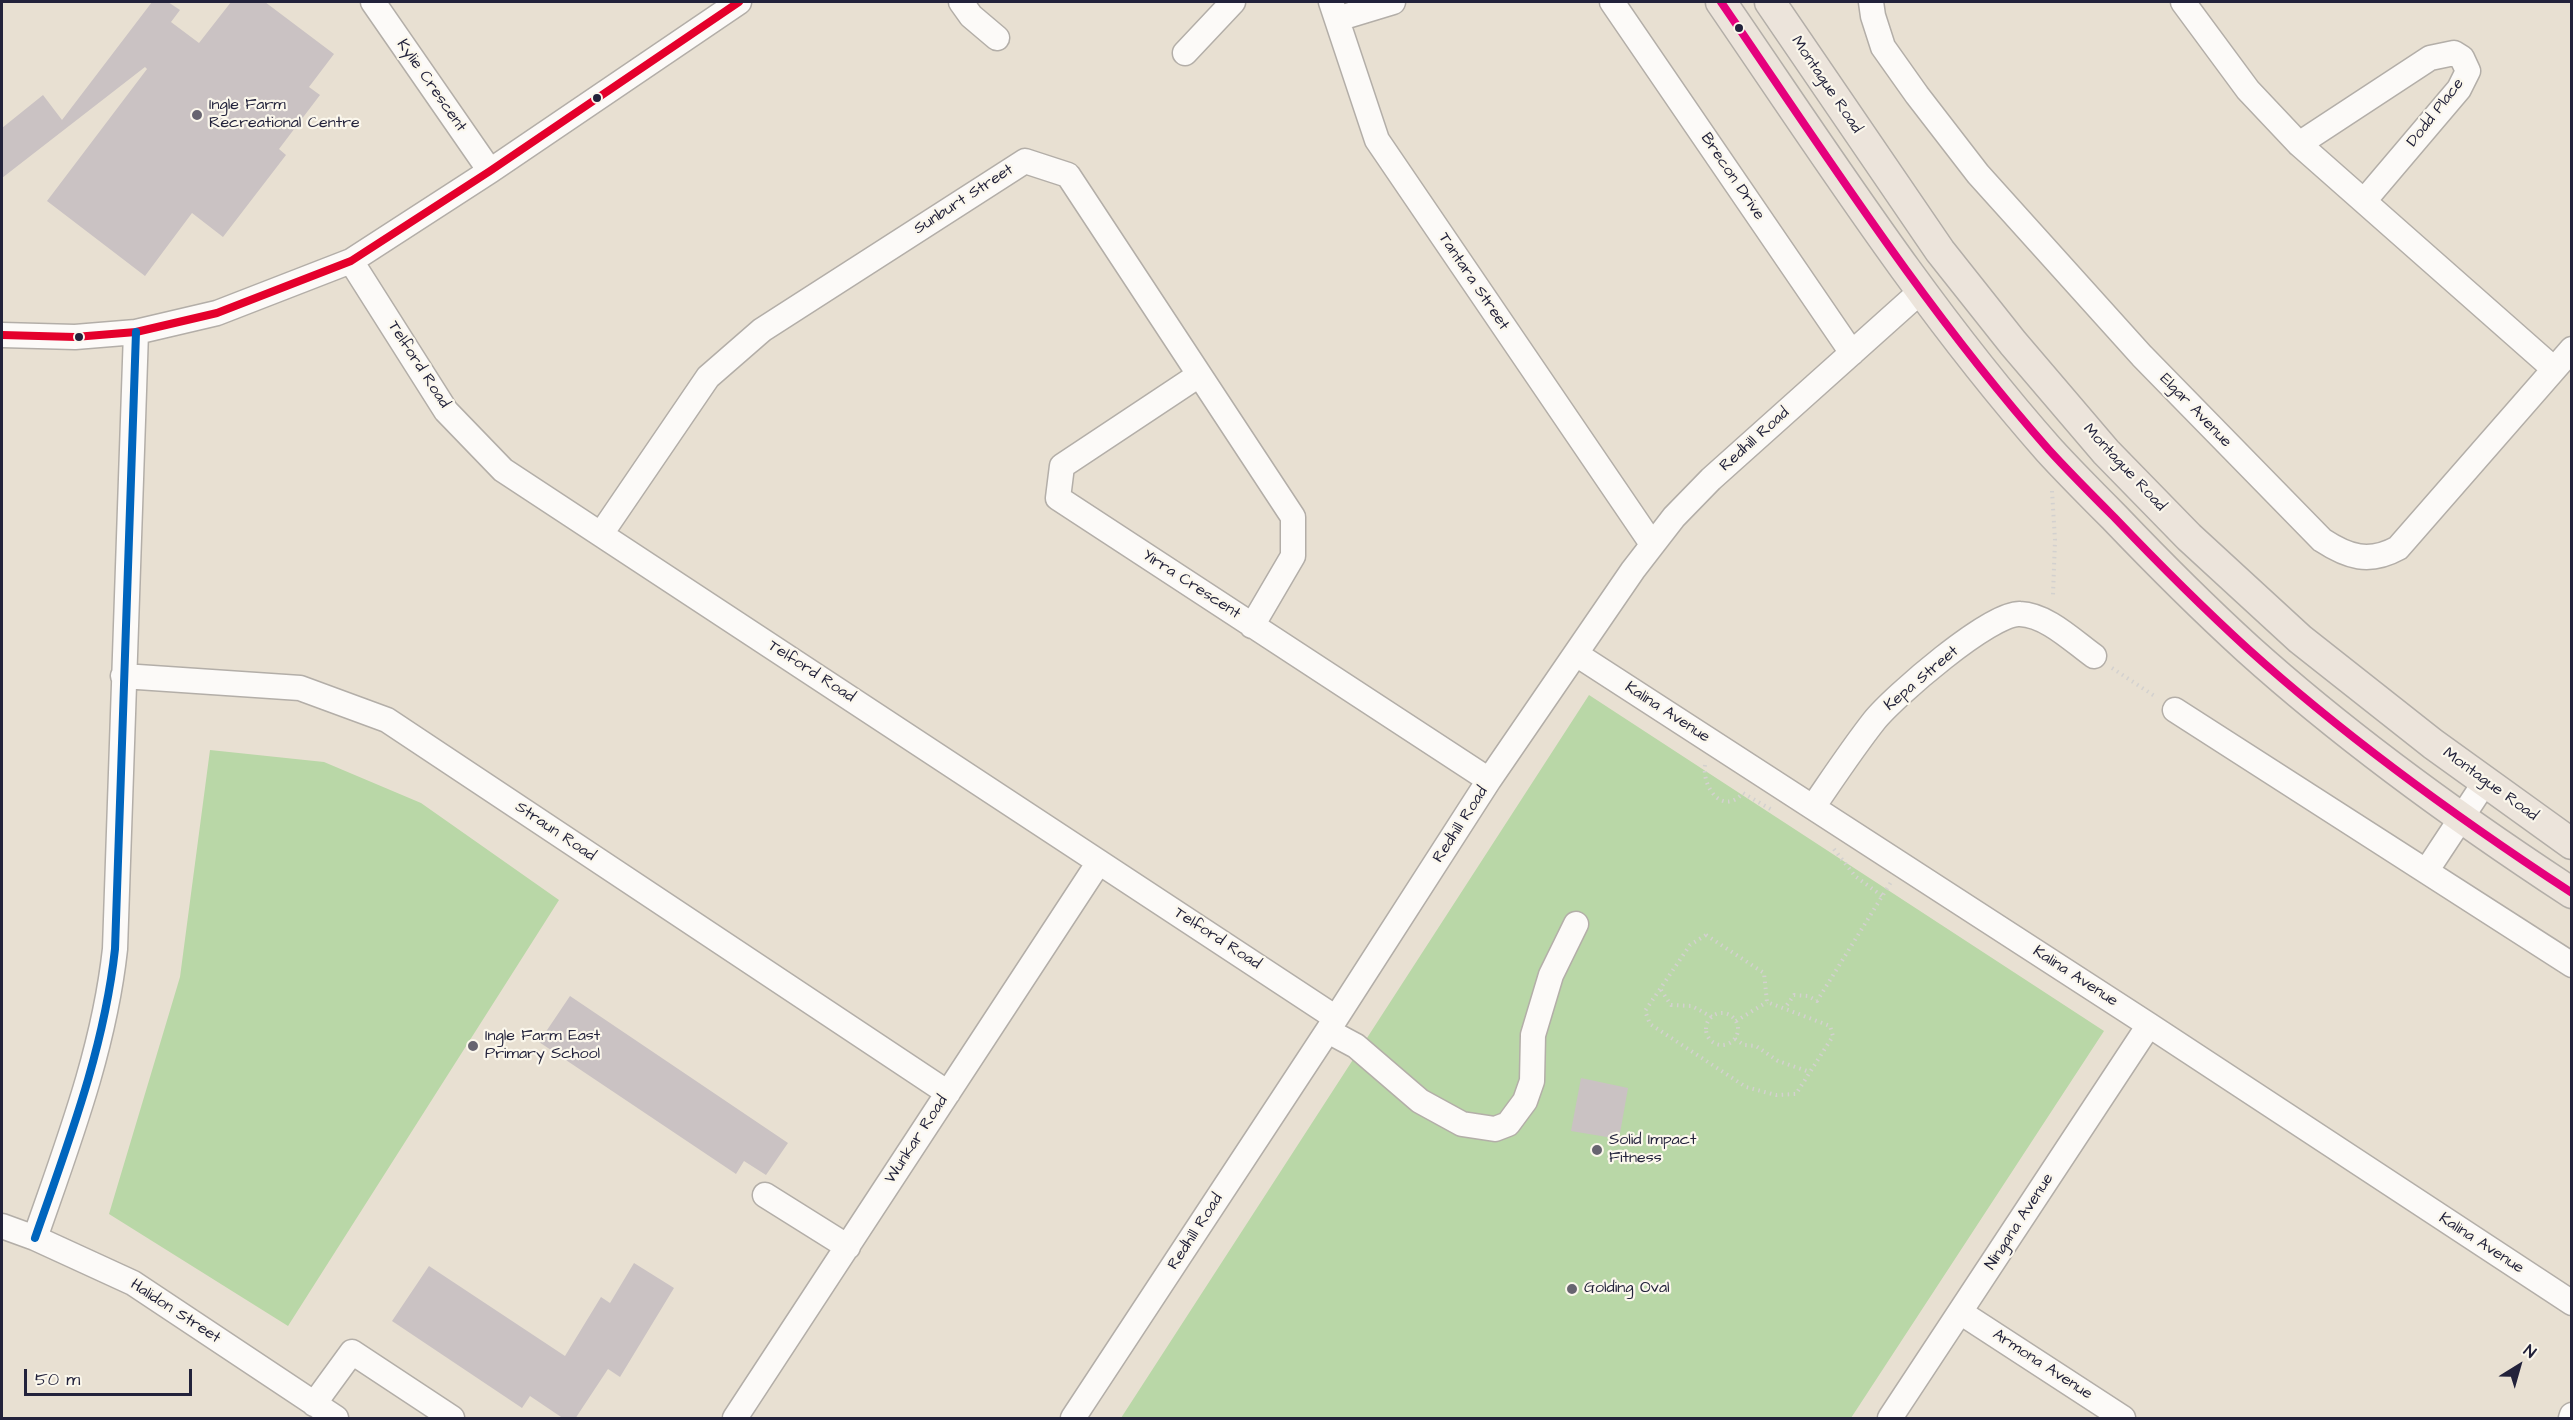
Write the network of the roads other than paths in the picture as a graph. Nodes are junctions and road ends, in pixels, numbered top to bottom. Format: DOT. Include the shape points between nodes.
graph roads {
  1 [pos="373,2"];
  2 [pos="740,2"];
  3 [pos="961,2"];
  4 [pos="1233,2"];
  5 [pos="1393,2"];
  6 [pos="1612,2"];
  7 [pos="1721,2"];
  8 [pos="1770,2"];
  9 [pos="1871,2"];
  10 [pos="2183,2"];
  11 [pos="1334,10"];
  12 [pos="997,38"];
  13 [pos="1185,53"];
  14 [pos="2299,144"];
  15 [pos="490,171"];
  16 [pos="2364,201"];
  17 [pos="351,261"];
  18 [pos="1952,266"];
  19 [pos="1921,291"];
  20 [pos="136,332"];
  21 [pos="2,335"];
  22 [pos="2571,349"];
  23 [pos="1852,353"];
  24 [pos="2554,369"];
  25 [pos="1199,375"];
  26 [pos="601,534"];
  27 [pos="1652,544"];
  28 [pos="1252,626"];
  29 [pos="1576,654"];
  30 [pos="2094,656"];
  31 [pos="123,676"];
  32 [pos="2175,710"];
  33 [pos="1489,780"];
  34 [pos="2485,782"];
  35 [pos="1813,807"];
  36 [pos="2461,819"];
  37 [pos="2571,844"];
  38 [pos="1099,862"];
  39 [pos="2427,870"];
  40 [pos="2571,893"];
  41 [pos="1576,924"];
  42 [pos="2571,965"];
  43 [pos="1332,1024"];
  44 [pos="2149,1025"];
  45 [pos="948,1093"];
  46 [pos="765,1195"];
  47 [pos="2,1226"];
  48 [pos="35,1238"];
  49 [pos="848,1246"];
  50 [pos="2571,1303"];
  51 [pos="1960,1312"];
  52 [pos="314,1404"];
  53 [pos="336,1419"];
  54 [pos="452,1419"];
  55 [pos="735,1419"];
  56 [pos="1073,1419"];
  57 [pos="1890,1419"];
  58 [pos="2123,1419"];
  1 -- 15 [label="street, Kylie Crescent"];
  2 -- 15 [label="street"];
  3 -- 12 [label="street"];
  4 -- 13 [label="street"];
  5 -- 11 [label="street"];
  6 -- 23 [label="street, Brecon Drive"];
  7 -- 19 [label="main road"];
  8 -- 18 [label="main road, Montague Road"];
  9 -- 24 [label="street, Elgar Avenue" via="1883,47 1978,174 2142,356 2322,540 2337,550 2362,559 2385,555 2397,548"];
  10 -- 14 [label="street" via="2248,90"];
  11 -- 27 [label="street, Tantara Street" via="1377,140"];
  14 -- 16 [label="street"];
  14 -- 16 [label="street, Dodd Place" via="2430,58 2454,53 2462,58 2468,71 2466,79"];
  15 -- 17 [label="street"];
  16 -- 24 [label="street"];
  17 -- 20 [label="street" via="217,313"];
  17 -- 26 [label="street, Telford Road" via="447,411 503,470"];
  18 -- 19 [label="main road"];
  18 -- 34 [label="main road, Montague Road" via="2106,452 2189,537 2300,639"];
  19 -- 23 [label="street, Redhill Road"];
  19 -- 36 [label="main road" via="2050,451 2158,563 2249,649"];
  20 -- 21 [label="street" via="75,337"];
  20 -- 31 [label="street"];
  22 -- 24 [label="street, Elgar Avenue"];
  23 -- 27 [label="street, Redhill Road" via="1711,479"];
  25 -- 26 [label="street, Sunburt Street" via="1068,176 1025,161 762,330 717,369"];
  25 -- 28 [label="street, Sunburt Street" via="1293,518 1293,556"];
  25 -- 28 [label="street, Yirra Crescent" via="1062,466 1058,498"];
  26 -- 38 [label="street, Telford Road"];
  27 -- 29 [label="street, Redhill Road"];
  28 -- 33 [label="street, Yirra Crescent"];
  29 -- 33 [label="street, Redhill Road"];
  29 -- 35 [label="street, Kalina Avenue"];
  30 -- 35 [label="street, Kepa Street" via="2038,618 2018,613 1998,620 1937,662 1875,719"];
  31 -- 45 [label="street, Straun Road" via="300,688 387,720"];
  31 -- 48 [label="street" via="111,983 89,1082"];
  32 -- 39 [label="street"];
  33 -- 43 [label="street, Redhill Road"];
  34 -- 36 [label="street"];
  34 -- 37 [label="main road, Montague Road"];
  35 -- 44 [label="street, Kalina Avenue"];
  36 -- 39 [label="street"];
  36 -- 40 [label="main road"];
  38 -- 43 [label="street, Telford Road"];
  38 -- 45 [label="street, Wunkar Road"];
  39 -- 42 [label="street"];
  41 -- 43 [label="street, Telford Road" via="1551,975 1533,1035 1532,1081 1525,1101 1508,1124 1495,1129 1462,1124 1420,1101"];
  43 -- 56 [label="street, Redhill Road"];
  44 -- 50 [label="street, Kalina Avenue"];
  44 -- 51 [label="street, Ningana Avenue"];
  45 -- 49 [label="street, Wunkar Road"];
  46 -- 49 [label="street"];
  47 -- 48 [label="street, Halidon Street"];
  48 -- 52 [label="street, Halidon Street" via="133,1283"];
  49 -- 55 [label="street, Wunkar Road"];
  51 -- 57 [label="street, Ningana Avenue"];
  51 -- 58 [label="street, Armona Avenue"];
  52 -- 53 [label="street, Halidon Street"];
  52 -- 54 [label="street" via="352,1352"];
}
